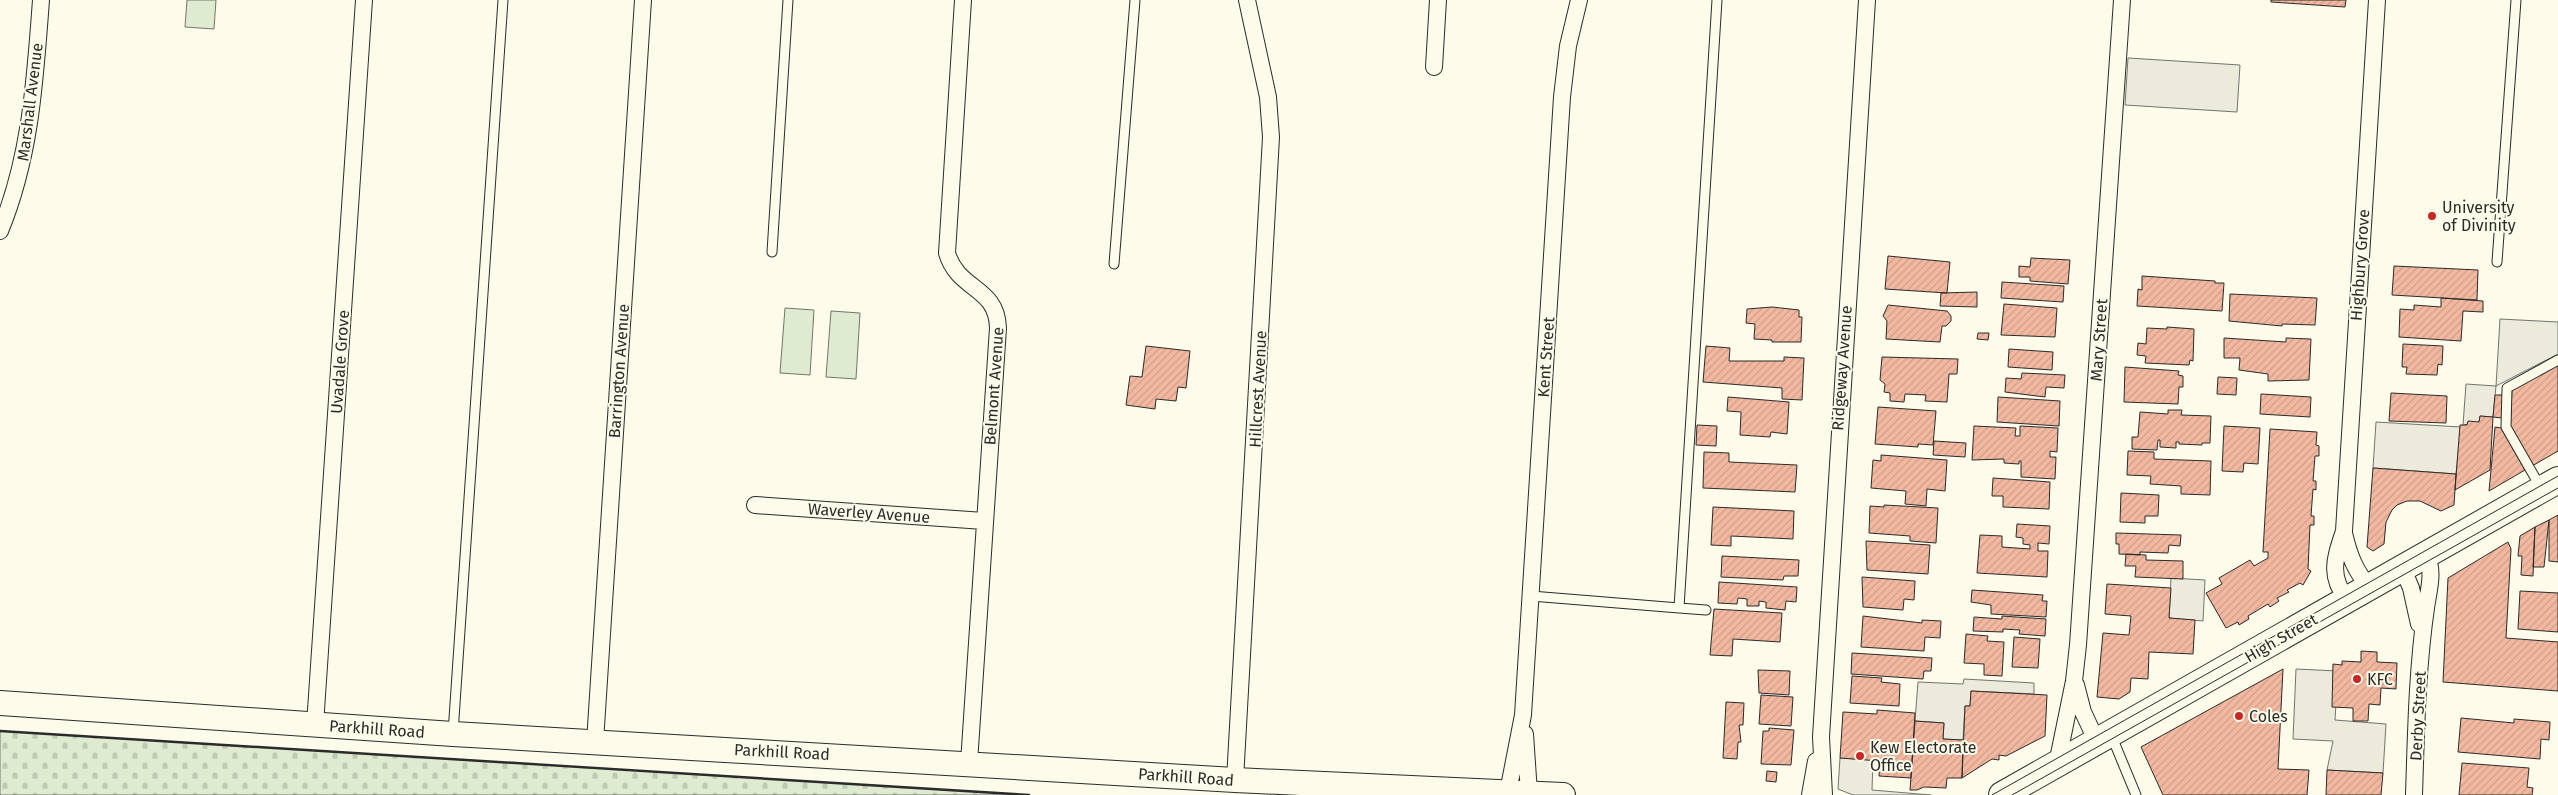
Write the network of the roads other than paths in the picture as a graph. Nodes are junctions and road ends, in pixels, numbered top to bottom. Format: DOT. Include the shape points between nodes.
graph roads {
  1 [pos="41,0"];
  2 [pos="364,0"];
  3 [pos="503,0"];
  4 [pos="643,0"];
  5 [pos="788,0"];
  6 [pos="963,0"];
  7 [pos="1135,0"];
  8 [pos="1247,0"];
  9 [pos="1438,0"];
  10 [pos="1579,0"];
  11 [pos="1717,0"];
  12 [pos="1867,0"];
  13 [pos="2122,0"];
  14 [pos="2377,0"];
  15 [pos="2516,0"];
  16 [pos="1434,67"];
  17 [pos="0,231"];
  18 [pos="772,252"];
  19 [pos="2497,262"];
  20 [pos="1114,264"];
  21 [pos="2558,360"];
  22 [pos="2550,485"];
  23 [pos="755,505"];
  24 [pos="984,521"];
  25 [pos="2344,531"];
  26 [pos="2426,556"];
  27 [pos="2403,569"];
  28 [pos="2370,588"];
  29 [pos="1531,596"];
  30 [pos="2348,601"];
  31 [pos="1679,608"];
  32 [pos="1706,610"];
  33 [pos="2422,636"];
  34 [pos="2074,681"];
  35 [pos="0,703"];
  36 [pos="316,725"];
  37 [pos="454,734"];
  38 [pos="1820,736"];
  39 [pos="2104,738"];
  40 [pos="594,742"];
  41 [pos="969,763"];
  42 [pos="2057,764"];
  43 [pos="1235,780"];
  44 [pos="1519,793"];
  45 [pos="1563,795"];
  46 [pos="1810,795"];
  47 [pos="1824,795"];
  48 [pos="2002,795"];
  49 [pos="2136,795"];
  50 [pos="2414,795"];
  1 -- 17 [label="street, Marshall Avenue" via="28,134 12,201"];
  2 -- 36 [label="street, Uvadale Grove"];
  3 -- 37 [label="lane"];
  4 -- 40 [label="street, Barrington Avenue"];
  5 -- 18 [label="lane"];
  6 -- 24 [label="street, Belmont Avenue" via="947,253 962,279 992,302 998,319"];
  7 -- 20 [label="lane"];
  8 -- 43 [label="street, Hillcrest Avenue" via="1268,97 1271,137"];
  9 -- 16 [label="street"];
  10 -- 29 [label="street, Kent Street" via="1568,46 1562,97"];
  11 -- 31 [label="lane"];
  12 -- 38 [label="street, Ridgeway Avenue"];
  13 -- 34 [label="street, Mary Street"];
  14 -- 25 [label="street, Highbury Grove"];
  15 -- 19 [label="lane"];
  21 -- 22 [label="lane" via="2507,388 2506,427"];
  22 -- 26 [label="main road, High Street"];
  23 -- 24 [label="street, Waverley Avenue"];
  24 -- 41 [label="street, Belmont Avenue"];
  25 -- 28 [label="street, Highbury Grove" via="2349,556 2359,576"];
  25 -- 30 [label="street, Highbury Grove" via="2334,559 2335,579"];
  26 -- 27 [label="main road, High Street"];
  26 -- 33 [label="street, Derby Street" via="2430,580"];
  27 -- 28 [label="main road, High Street"];
  27 -- 33 [label="street, Derby Street" via="2412,588"];
  28 -- 30 [label="main road, High Street"];
  29 -- 31 [label="lane"];
  29 -- 44 [label="street, Kent Street"];
  30 -- 39 [label="main road, High Street"];
  31 -- 32 [label="lane"];
  33 -- 50 [label="street, Derby Street"];
  34 -- 39 [label="street, Mary Street" via="2082,712"];
  34 -- 42 [label="street, Mary Street"];
  35 -- 36 [label="street, Parkhill Road"];
  36 -- 37 [label="street, Parkhill Road"];
  37 -- 40 [label="street, Parkhill Road"];
  38 -- 46 [label="street, Ridgeway Avenue"];
  38 -- 47 [label="street, Ridgeway Avenue"];
  39 -- 42 [label="main road, High Street"];
  39 -- 49 [label="lane"];
  40 -- 41 [label="street, Parkhill Road"];
  41 -- 43 [label="street, Parkhill Road"];
  42 -- 48 [label="main road, High Street"];
  43 -- 44 [label="street, Parkhill Road"];
  44 -- 45 [label="street, Parkhill Road"];
}
